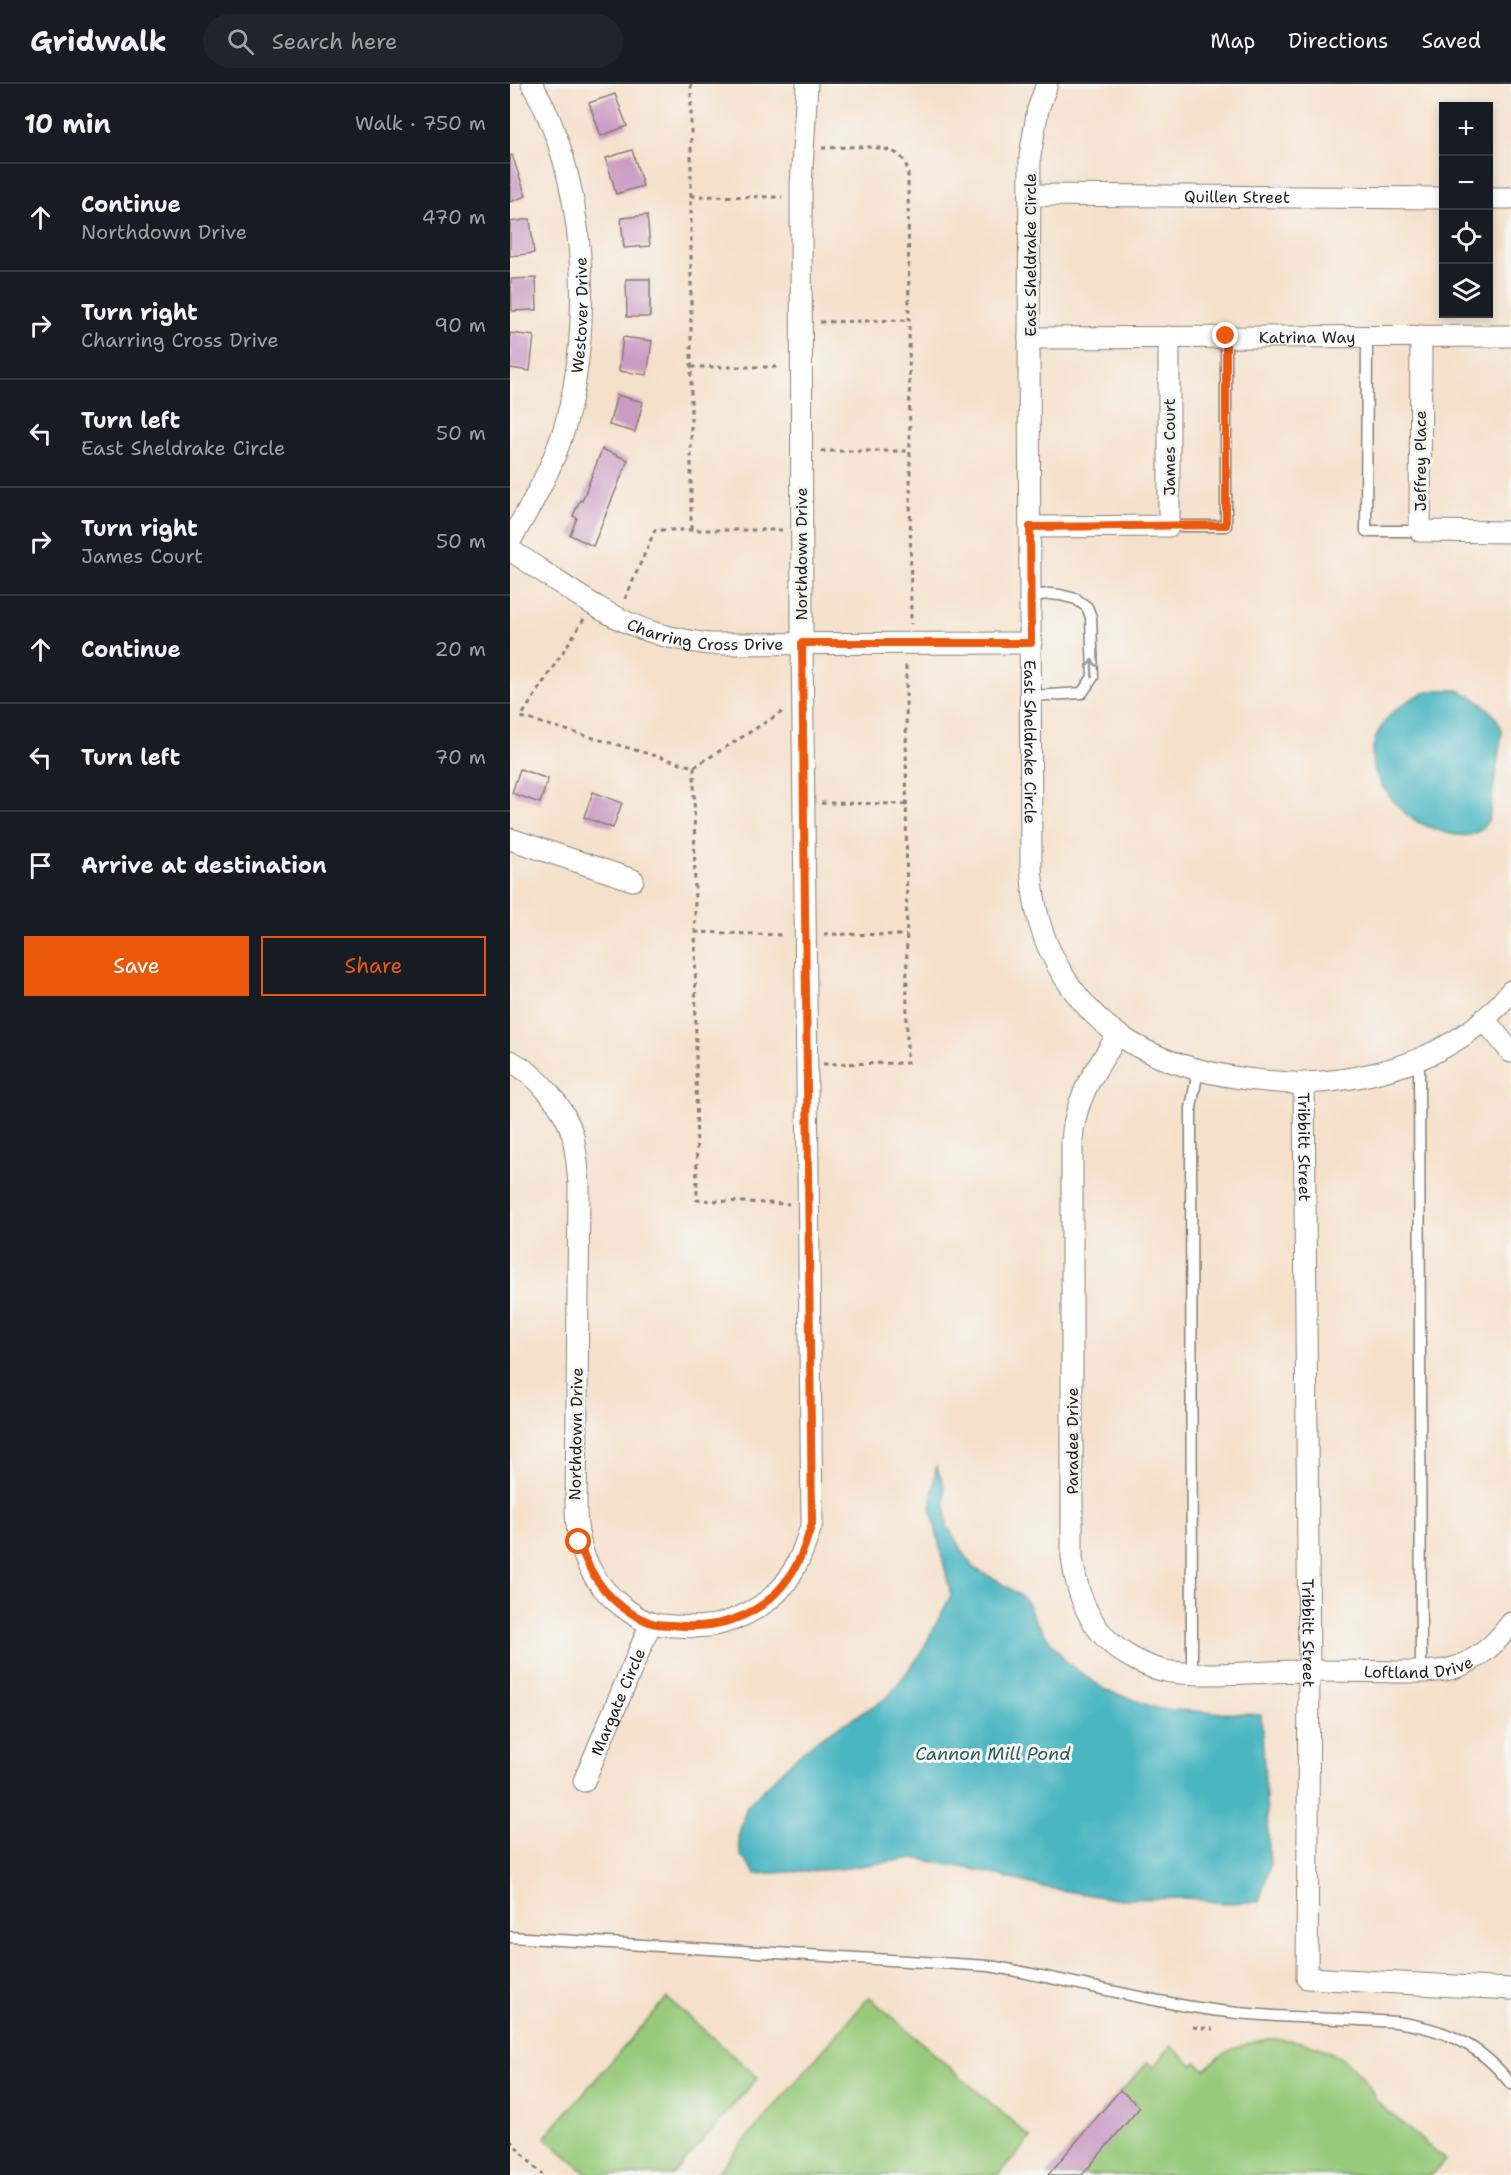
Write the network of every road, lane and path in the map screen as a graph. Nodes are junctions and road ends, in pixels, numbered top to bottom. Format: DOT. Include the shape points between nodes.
graph roads {
  1 [pos="532,84"];
  2 [pos="691,84"];
  3 [pos="807,84"];
  4 [pos="1047,84"];
  5 [pos="819,148"];
  6 [pos="1030,195"];
  7 [pos="691,196"];
  8 [pos="782,197"];
  9 [pos="1439,198"];
  10 [pos="1493,198"];
  11 [pos="1511,198"];
  12 [pos="908,320"];
  13 [pos="818,322"];
  14 [pos="1226,336"];
  15 [pos="1367,336"];
  16 [pos="1421,336"];
  17 [pos="1511,336"];
  18 [pos="1169,337"];
  19 [pos="1029,338"];
  20 [pos="691,367"];
  21 [pos="781,367"];
  22 [pos="819,451"];
  23 [pos="909,451"];
  24 [pos="1169,526"];
  25 [pos="1030,527"];
  26 [pos="691,530"];
  27 [pos="782,530"];
  28 [pos="1419,531"];
  29 [pos="1511,532"];
  30 [pos="510,541"];
  31 [pos="510,550"];
  32 [pos="1031,596"];
  33 [pos="626,599"];
  34 [pos="584,618"];
  35 [pos="911,624"];
  36 [pos="802,643"];
  37 [pos="1031,643"];
  38 [pos="906,662"];
  39 [pos="1032,696"];
  40 [pos="782,712"];
  41 [pos="694,767"];
  42 [pos="820,803"];
  43 [pos="906,804"];
  44 [pos="510,839"];
  45 [pos="633,880"];
  46 [pos="695,932"];
  47 [pos="820,934"];
  48 [pos="906,934"];
  49 [pos="783,935"];
  50 [pos="1511,991"];
  51 [pos="1484,1019"];
  52 [pos="1118,1035"];
  53 [pos="1511,1052"];
  54 [pos="1419,1060"];
  55 [pos="510,1061"];
  56 [pos="821,1064"];
  57 [pos="1198,1070"];
  58 [pos="1304,1083"];
  59 [pos="789,1204"];
  60 [pos="651,1623"];
  61 [pos="1511,1623"];
  62 [pos="1309,1671"];
  63 [pos="1421,1672"];
  64 [pos="1192,1673"];
  65 [pos="584,1781"];
  66 [pos="510,1937"];
  67 [pos="1511,1989"];
  68 [pos="1193,2027"];
  69 [pos="1213,2029"];
  70 [pos="1511,2084"];
  71 [pos="510,2140"];
  72 [pos="542,2175"];
  1 -- 30 [label="street, Westover Drive" via="552,128 573,204 582,316 564,427 546,474"];
  2 -- 7 [label="path"];
  3 -- 36 [label="street, Northdown Drive" via="801,186"];
  4 -- 6 [label="street, East Sheldrake Circle" via="1033,130"];
  5 -- 12 [label="path" via="880,148 900,156 906,164"];
  6 -- 9 [label="street, Quillen Street"];
  6 -- 19 [label="street, East Sheldrake Circle"];
  7 -- 8 [label="path"];
  7 -- 20 [label="path"];
  10 -- 11 [label="street"];
  12 -- 13 [label="path"];
  12 -- 23 [label="path"];
  14 -- 15 [label="street, Katrina Way"];
  14 -- 18 [label="street, Katrina Way"];
  14 -- 24 [label="lane" via="1226,525"];
  15 -- 16 [label="street, Katrina Way"];
  15 -- 28 [label="lane" via="1365,531"];
  16 -- 17 [label="street, Katrina Way"];
  16 -- 28 [label="street, Jeffrey Place"];
  18 -- 19 [label="street, Katrina Way"];
  18 -- 24 [label="street, James Court"];
  19 -- 25 [label="street, East Sheldrake Circle"];
  20 -- 21 [label="path"];
  20 -- 26 [label="path"];
  22 -- 23 [label="path"];
  23 -- 35 [label="path"];
  24 -- 25 [label="street"];
  25 -- 32 [label="street, East Sheldrake Circle"];
  26 -- 27 [label="path"];
  26 -- 33 [label="path" via="655,530"];
  28 -- 29 [label="street, Jeffrey Place"];
  31 -- 36 [label="street, Charring Cross Drive" via="604,610 653,633 709,644"];
  32 -- 37 [label="street, East Sheldrake Circle"];
  39 -- 32 [label="lane, one-way" via="1082,693 1093,677 1091,617 1087,607 1060,595"];
  34 -- 41 [label="path" via="521,717"];
  36 -- 37 [label="street, Charring Cross Drive"];
  36 -- 60 [label="street, Northdown Drive" via="812,1523 803,1554 783,1585 743,1617 713,1626"];
  37 -- 39 [label="street, East Sheldrake Circle"];
  38 -- 43 [label="path"];
  39 -- 52 [label="street, East Sheldrake Circle" via="1031,867 1035,904 1043,934 1073,990"];
  40 -- 41 [label="path"];
  41 -- 46 [label="path"];
  42 -- 43 [label="path"];
  43 -- 48 [label="path"];
  44 -- 45 [label="street"];
  46 -- 49 [label="path"];
  46 -- 59 [label="path" via="697,1200"];
  47 -- 48 [label="path"];
  48 -- 56 [label="path" via="907,1063"];
  50 -- 51 [label="street, East Sheldrake Circle"];
  51 -- 53 [label="street"];
  51 -- 54 [label="street, East Sheldrake Circle" via="1460,1039"];
  52 -- 57 [label="street, East Sheldrake Circle" via="1148,1052"];
  52 -- 64 [label="street, Paradee Drive" via="1081,1095 1073,1126 1072,1557 1083,1604 1112,1645 1151,1667"];
  54 -- 58 [label="street, East Sheldrake Circle" via="1373,1074"];
  54 -- 63 [label="lane"];
  55 -- 60 [label="street, Northdown Drive" via="534,1078 562,1113 572,1134 577,1161 579,1542 595,1579 609,1596"];
  57 -- 58 [label="street, East Sheldrake Circle"];
  57 -- 64 [label="lane" via="1191,1108"];
  58 -- 62 [label="street, Tribbitt Street"];
  60 -- 65 [label="street, Margate Circle"];
  61 -- 63 [label="street, Loftland Drive" via="1488,1649 1469,1661 1450,1669"];
  62 -- 63 [label="street, Loftland Drive"];
  62 -- 64 [label="street, Paradee Drive"];
  62 -- 67 [label="street, Tribbitt Street" via="1307,1978"];
  66 -- 70 [label="lane" via="989,1966 1206,2009 1419,2025 1461,2040 1483,2055"];
  68 -- 69 [label="path"];
  71 -- 72 [label="path"];
}
